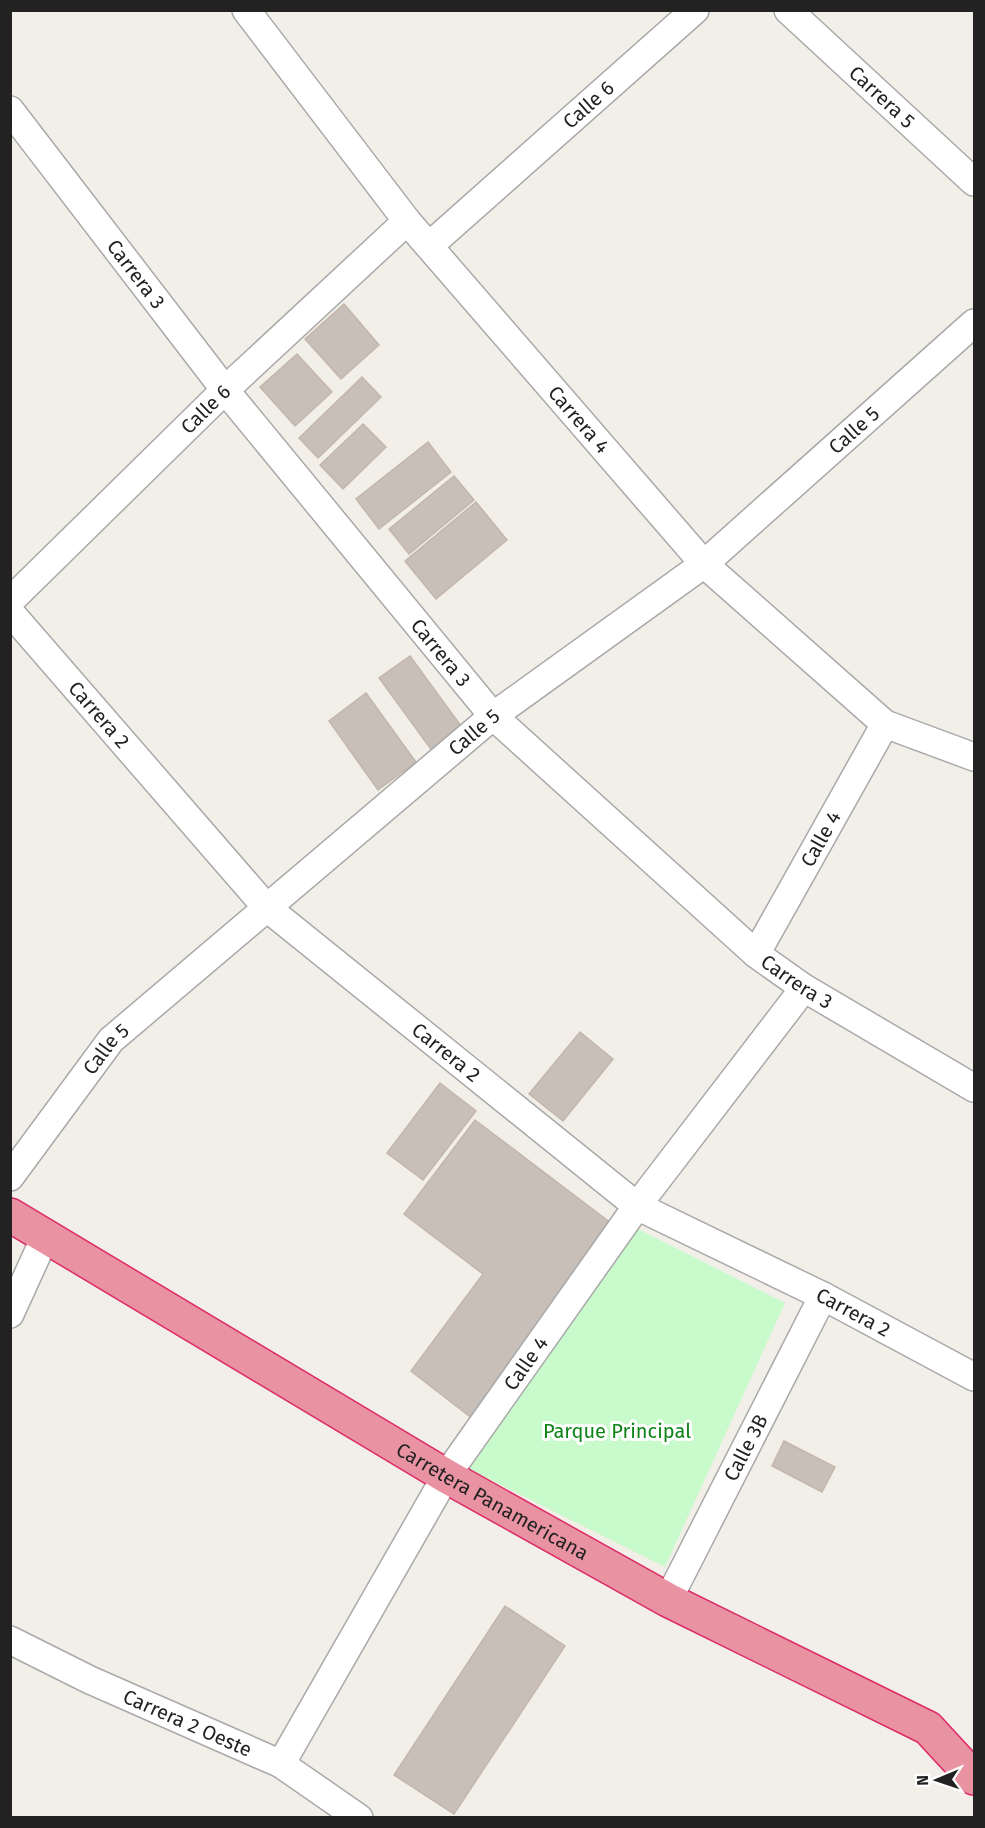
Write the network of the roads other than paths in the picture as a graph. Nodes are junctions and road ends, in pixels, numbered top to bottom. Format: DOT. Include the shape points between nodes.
graph roads {
  1 [pos="246,10"];
  2 [pos="694,10"];
  3 [pos="788,10"];
  4 [pos="10,110"];
  5 [pos="975,182"];
  6 [pos="407,221"];
  7 [pos="429,246"];
  8 [pos="975,323"];
  9 [pos="225,390"];
  10 [pos="704,564"];
  11 [pos="10,601"];
  12 [pos="10,612"];
  13 [pos="494,716"];
  14 [pos="885,724"];
  15 [pos="975,757"];
  16 [pos="266,907"];
  17 [pos="756,954"];
  18 [pos="804,988"];
  19 [pos="975,1088"];
  20 [pos="10,1177"];
  21 [pos="637,1206"];
  22 [pos="10,1215"];
  23 [pos="46,1235"];
  24 [pos="823,1296"];
  25 [pos="10,1314"];
  26 [pos="975,1377"];
  27 [pos="446,1476"];
  28 [pos="668,1600"];
  29 [pos="10,1640"];
  30 [pos="281,1764"];
  31 [pos="975,1778"];
  32 [pos="359,1818"];
  1 -- 6 [label="street, Carrera 4"];
  2 -- 7 [label="street, Calle 6"];
  3 -- 5 [label="street, Carrera 5"];
  4 -- 9 [label="street, Carrera 3"];
  6 -- 7 [label="street, Carrera 4"];
  6 -- 9 [label="street, Calle 6"];
  7 -- 10 [label="street, Carrera 4"];
  8 -- 10 [label="street, Calle 5"];
  9 -- 11 [label="street, Calle 6"];
  9 -- 13 [label="street, Carrera 3"];
  10 -- 13 [label="street, Calle 5"];
  10 -- 14 [label="street, Carrera 4"];
  12 -- 16 [label="street, Carrera 2"];
  13 -- 16 [label="street, Calle 5"];
  13 -- 17 [label="street, Carrera 3"];
  14 -- 15 [label="street, Carrera 4"];
  14 -- 17 [label="street, Calle 4"];
  16 -- 20 [label="street, Calle 5" via="111,1040"];
  16 -- 21 [label="street, Carrera 2"];
  17 -- 18 [label="street, Carrera 3"];
  18 -- 19 [label="street, Carrera 3"];
  18 -- 21 [label="street, Calle 4"];
  21 -- 24 [label="street, Carrera 2"];
  21 -- 27 [label="street, Calle 4"];
  22 -- 23 [label="highway, Carretera Panamericana"];
  23 -- 25 [label="street"];
  23 -- 27 [label="highway, Carretera Panamericana"];
  24 -- 26 [label="street, Carrera 2"];
  24 -- 28 [label="street, Calle 3B"];
  27 -- 28 [label="highway, Carretera Panamericana"];
  27 -- 30 [label="street, Calle 4"];
  28 -- 31 [label="highway, Carretera Panamericana" via="928,1728"];
  29 -- 30 [label="street, Carrera 2 Oeste" via="90,1680"];
  30 -- 32 [label="street, Carrera 2 Oeste"];
}
